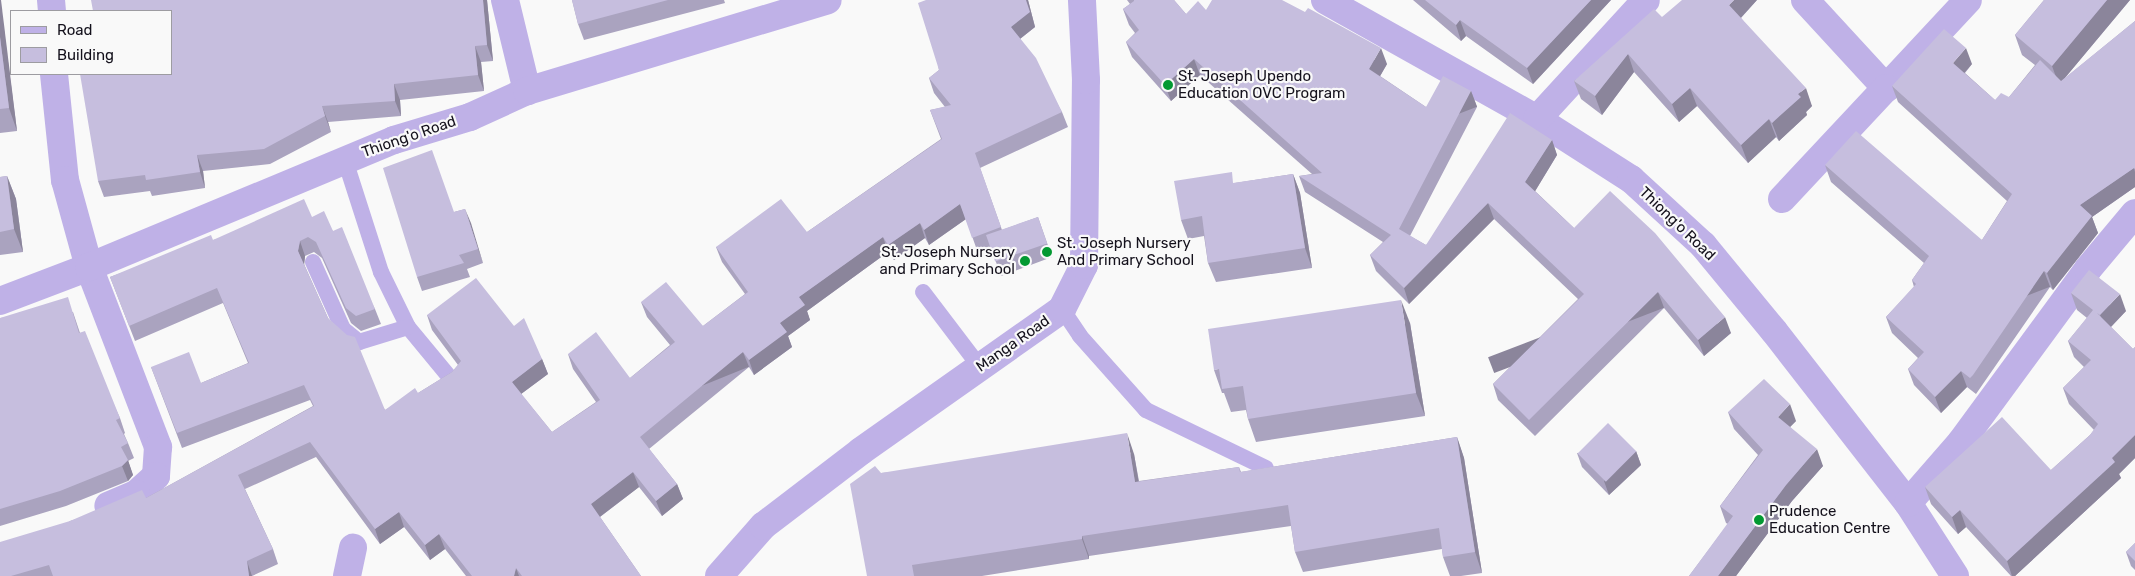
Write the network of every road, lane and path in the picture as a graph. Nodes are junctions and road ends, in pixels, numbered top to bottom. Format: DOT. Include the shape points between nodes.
graph roads {
  1 [pos="506,0"];
  2 [pos="828,0"];
  3 [pos="1082,0"];
  4 [pos="1325,0"];
  5 [pos="1646,0"];
  6 [pos="1806,0"];
  7 [pos="1968,0"];
  8 [pos="54,75"];
  9 [pos="1886,88"];
  10 [pos="528,91"];
  11 [pos="1537,119"];
  12 [pos="345,160"];
  13 [pos="1782,199"];
  14 [pos="2135,214"];
  15 [pos="313,262"];
  16 [pos="89,267"];
  17 [pos="923,292"];
  18 [pos="0,301"];
  19 [pos="1062,310"];
  20 [pos="408,326"];
  21 [pos="980,367"];
  22 [pos="451,379"];
  23 [pos="1266,468"];
  24 [pos="1908,503"];
  25 [pos="88,514"];
  26 [pos="353,548"];
  27 [pos="347,576"];
  28 [pos="719,576"];
  29 [pos="1955,576"];
  1 -- 10 [label="street"];
  2 -- 10 [label="street, Thiong'o Road"];
  3 -- 19 [label="street, Manga Road" via="1086,80 1084,265"];
  4 -- 11 [label="street, Thiong'o Road"];
  5 -- 11 [label="street"];
  6 -- 9 [label="street"];
  7 -- 9 [label="street"];
  8 -- 16 [label="street" via="65,180"];
  9 -- 13 [label="street"];
  10 -- 12 [label="street, Thiong'o Road" via="470,117 394,140"];
  11 -- 24 [label="street, Thiong'o Road" via="1631,179 1703,245"];
  12 -- 16 [label="street, Thiong'o Road"];
  12 -- 20 [label="lane" via="381,272"];
  14 -- 24 [label="street" via="2088,269 1960,442"];
  15 -- 20 [label="lane" via="344,329 359,342"];
  16 -- 18 [label="street, Thiong'o Road"];
  16 -- 25 [label="street" via="158,447 156,476 136,494"];
  17 -- 21 [label="lane"];
  19 -- 21 [label="street, Manga Road"];
  19 -- 23 [label="lane" via="1080,336 1146,410"];
  20 -- 22 [label="lane"];
  21 -- 28 [label="street, Manga Road" via="861,451 763,526"];
  24 -- 29 [label="street, Thiong'o Road"];
  26 -- 27 [label="street"];
}
